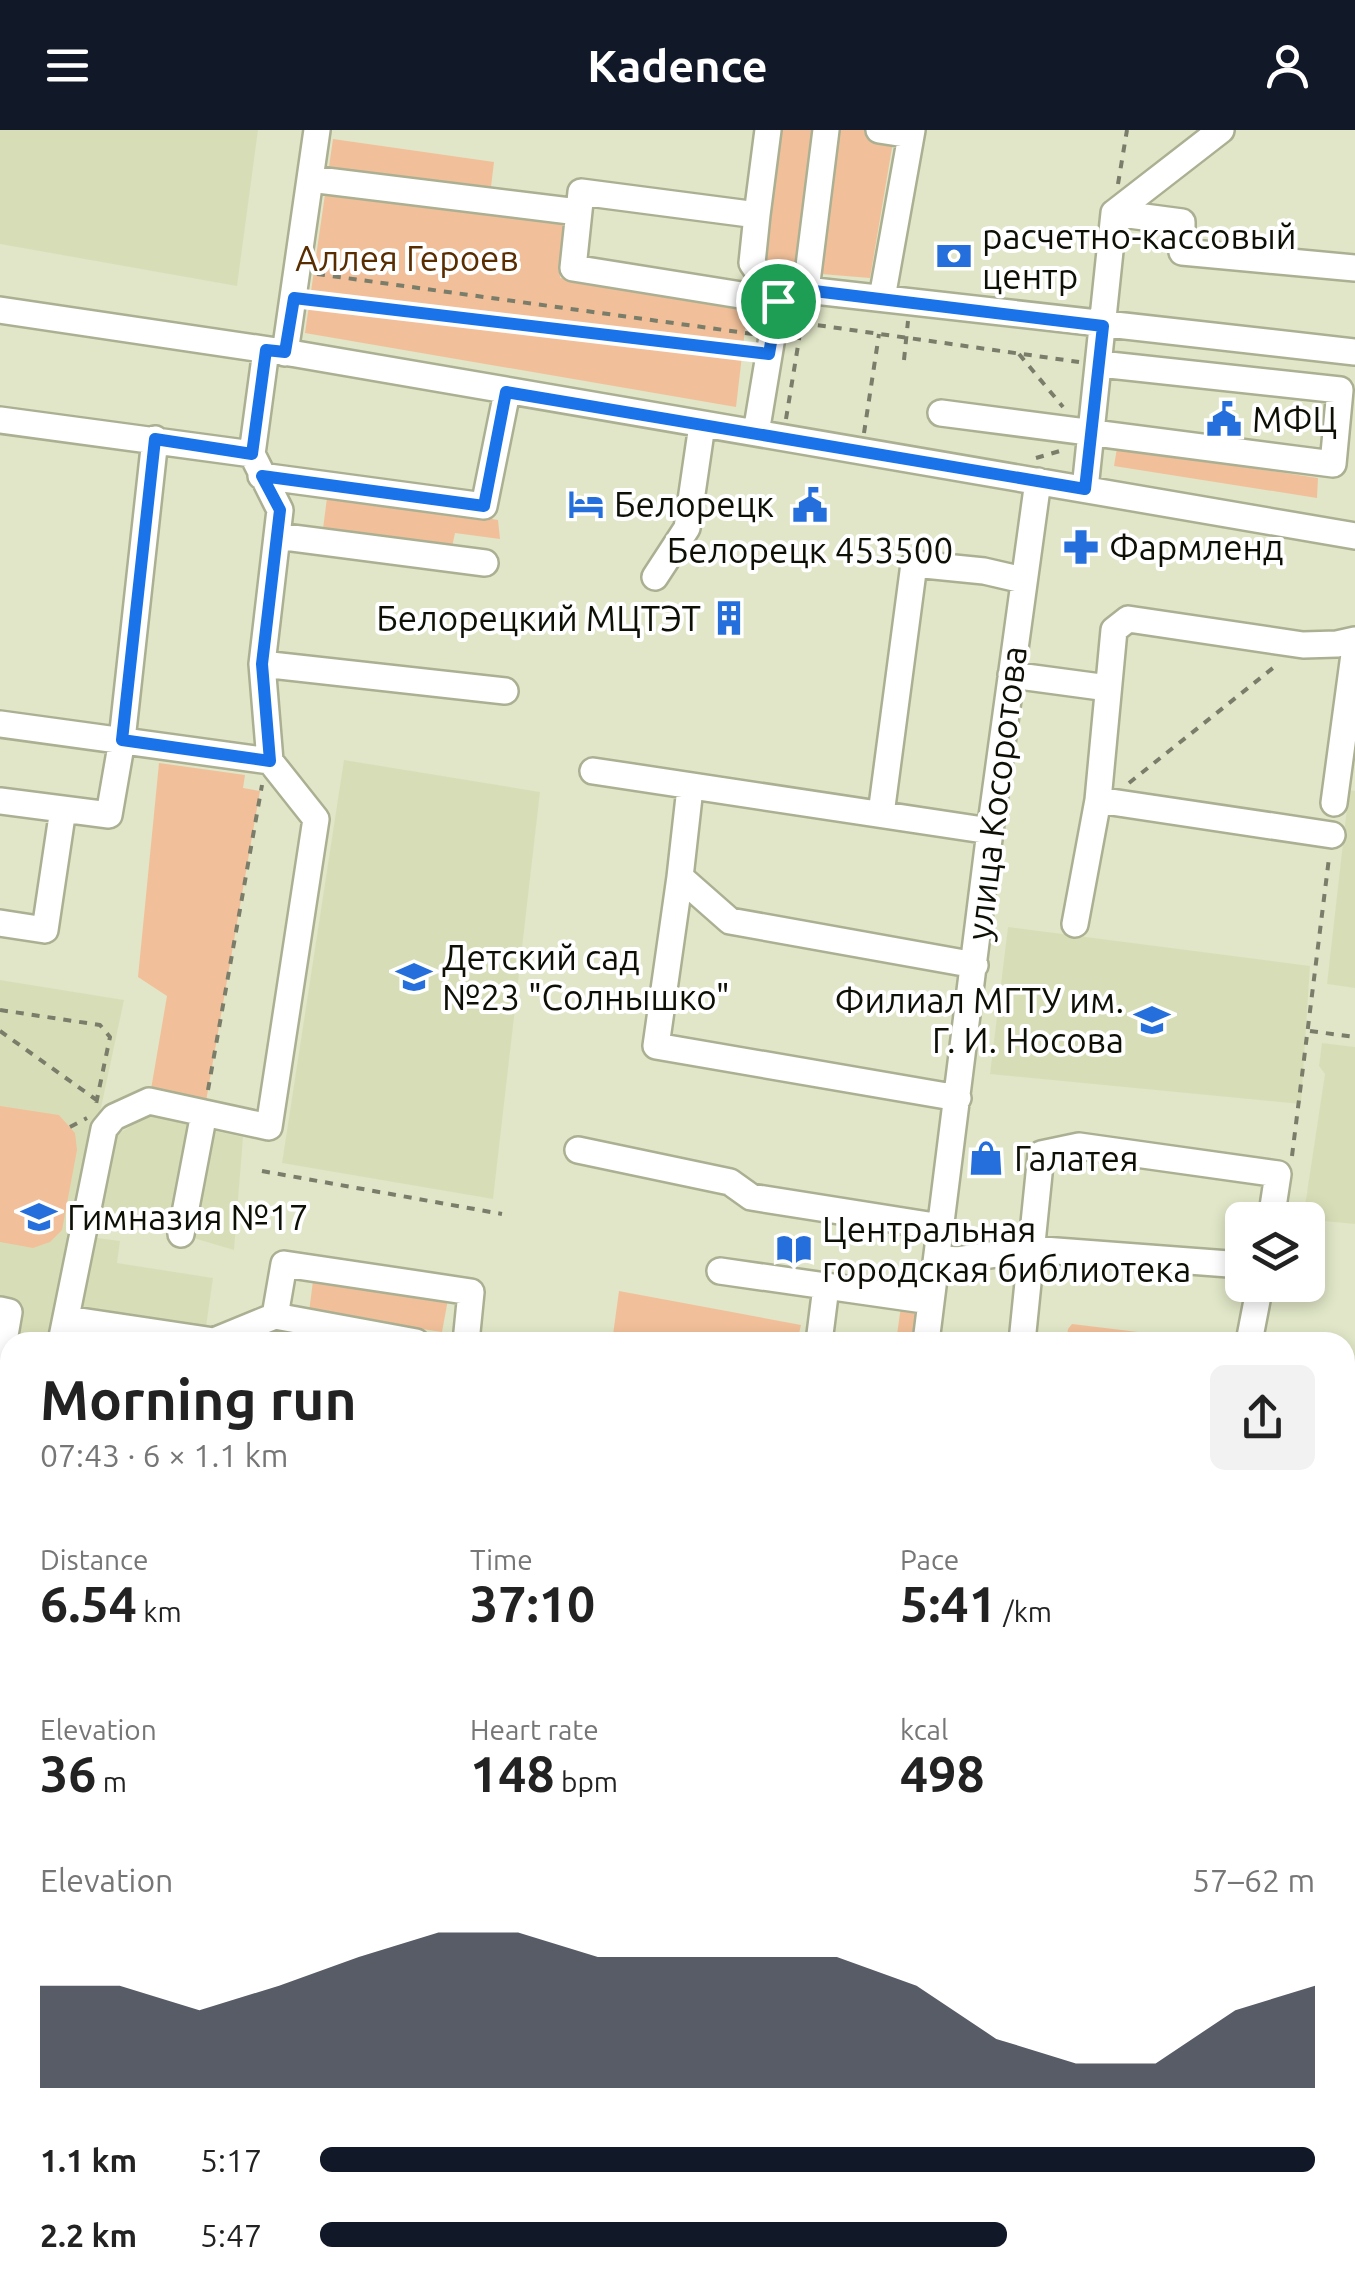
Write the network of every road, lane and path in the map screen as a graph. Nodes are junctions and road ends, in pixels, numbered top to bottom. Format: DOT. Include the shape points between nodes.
graph roads {
  1 [pos="317,130"];
  2 [pos="768,130"];
  3 [pos="826,130"];
  4 [pos="879,130"];
  5 [pos="1127,130"];
  6 [pos="1221,130"];
  7 [pos="911,132"];
  8 [pos="310,179"];
  9 [pos="578,212"];
  10 [pos="1114,213"];
  11 [pos="757,214"];
  12 [pos="1355,268"];
  13 [pos="297,271"];
  14 [pos="806,290"];
  15 [pos="294,298"];
  16 [pos="882,298"];
  17 [pos="778,301"];
  18 [pos="910,302"];
  19 [pos="0,310"];
  20 [pos="802,323"];
  21 [pos="1103,326"];
  22 [pos="879,334"];
  23 [pos="906,338"];
  24 [pos="771,345"];
  25 [pos="276,351"];
  26 [pos="1355,352"];
  27 [pos="1019,354"];
  28 [pos="904,360"];
  29 [pos="1094,364"];
  30 [pos="506,392"];
  31 [pos="941,414"];
  32 [pos="0,420"];
  33 [pos="702,425"];
  34 [pos="1087,430"];
  35 [pos="756,433"];
  36 [pos="864,433"];
  37 [pos="784,438"];
  38 [pos="155,439"];
  39 [pos="257,465"];
  40 [pos="1038,482"];
  41 [pos="1085,489"];
  42 [pos="277,536"];
  43 [pos="1355,536"];
  44 [pos="486,563"];
  45 [pos="655,577"];
  46 [pos="1023,580"];
  47 [pos="1303,644"];
  48 [pos="1355,644"];
  49 [pos="262,664"];
  50 [pos="1011,675"];
  51 [pos="1108,688"];
  52 [pos="504,691"];
  53 [pos="0,724"];
  54 [pos="122,740"];
  55 [pos="270,761"];
  56 [pos="593,771"];
  57 [pos="690,788"];
  58 [pos="1101,800"];
  59 [pos="0,801"];
  60 [pos="1334,803"];
  61 [pos="62,809"];
  62 [pos="881,814"];
  63 [pos="990,832"];
  64 [pos="1332,834"];
  65 [pos="680,877"];
  66 [pos="0,923"];
  67 [pos="1075,924"];
  68 [pos="975,964"];
  69 [pos="0,1010"];
  70 [pos="0,1030"];
  71 [pos="1310,1031"];
  72 [pos="1355,1038"];
  73 [pos="958,1098"];
  74 [pos="109,1110"];
  75 [pos="204,1113"];
  76 [pos="70,1127"];
  77 [pos="578,1150"];
  78 [pos="1291,1163"];
  79 [pos="262,1171"];
  80 [pos="1274,1202"];
  81 [pos="502,1214"];
  82 [pos="940,1227"];
  83 [pos="182,1234"];
  84 [pos="1030,1250"];
  85 [pos="937,1257"];
  86 [pos="1225,1264"];
  87 [pos="720,1271"];
  88 [pos="826,1287"];
  89 [pos="931,1301"];
  90 [pos="1257,1302"];
  91 [pos="0,1310"];
  92 [pos="275,1316"];
  93 [pos="64,1331"];
  94 [pos="6,1332"];
  95 [pos="237,1332"];
  96 [pos="362,1332"];
  97 [pos="467,1332"];
  98 [pos="819,1332"];
  99 [pos="927,1332"];
  100 [pos="1023,1332"];
  101 [pos="1251,1332"];
  1 -- 8 [label="street"];
  2 -- 11 [label="street"];
  3 -- 14 [label="street"];
  4 -- 7 [label="street"];
  5 -- 10 [label="path"];
  6 -- 10 [label="street"];
  7 -- 16 [label="street"];
  8 -- 9 [label="street"];
  8 -- 13 [label="street"];
  9 -- 11 [label="street" via="581,192"];
  9 -- 17 [label="street" via="573,268"];
  10 -- 12 [label="street" via="1182,222 1182,252"];
  10 -- 21 [label="street"];
  11 -- 17 [label="street" via="752,263"];
  13 -- 15 [label="street"];
  13 -- 24 [label="path"];
  14 -- 16 [label="street"];
  14 -- 17 [label="street"];
  14 -- 20 [label="path"];
  15 -- 24 [label="path"];
  15 -- 25 [label="street"];
  16 -- 18 [label="street"];
  17 -- 24 [label="street"];
  18 -- 21 [label="street"];
  18 -- 23 [label="path"];
  19 -- 25 [label="street"];
  20 -- 22 [label="path"];
  20 -- 37 [label="path"];
  21 -- 26 [label="street"];
  21 -- 29 [label="street"];
  22 -- 23 [label="path"];
  22 -- 36 [label="path"];
  23 -- 27 [label="path"];
  23 -- 28 [label="path"];
  24 -- 35 [label="street"];
  25 -- 30 [label="street"];
  25 -- 39 [label="street"];
  27 -- 29 [label="path"];
  27 -- 34 [label="path"];
  29 -- 34 [label="street"];
  29 -- 34 [label="street" via="1340,390 1332,464"];
  30 -- 33 [label="street"];
  30 -- 39 [label="street" via="484,506"];
  31 -- 34 [label="street"];
  32 -- 38 [label="street"];
  33 -- 35 [label="street"];
  33 -- 45 [label="street" via="687,528"];
  34 -- 41 [label="street"];
  35 -- 37 [label="street"];
  37 -- 40 [label="street"];
  38 -- 39 [label="street"];
  38 -- 54 [label="street"];
  39 -- 42 [label="street" via="280,510"];
  40 -- 41 [label="street"];
  40 -- 46 [label="street, улица Косоротова"];
  41 -- 43 [label="street"];
  42 -- 44 [label="street"];
  42 -- 49 [label="street"];
  46 -- 50 [label="street, улица Косоротова"];
  46 -- 62 [label="street" via="914,564"];
  47 -- 48 [label="street"];
  47 -- 51 [label="street" via="1128,619 1114,630"];
  47 -- 58 [label="path"];
  48 -- 60 [label="street"];
  49 -- 52 [label="street"];
  49 -- 55 [label="street"];
  50 -- 51 [label="street"];
  50 -- 63 [label="street, улица Косоротова"];
  51 -- 58 [label="street"];
  53 -- 54 [label="street"];
  54 -- 55 [label="street"];
  54 -- 61 [label="street" via="109,815"];
  55 -- 75 [label="path"];
  55 -- 75 [label="street" via="316,820 269,1127"];
  56 -- 57 [label="street"];
  57 -- 62 [label="street"];
  57 -- 65 [label="street"];
  58 -- 64 [label="street"];
  58 -- 67 [label="street"];
  59 -- 61 [label="street"];
  61 -- 66 [label="street" via="45,930"];
  62 -- 63 [label="street"];
  63 -- 68 [label="street, улица Косоротова"];
  64 -- 71 [label="path"];
  65 -- 68 [label="street" via="730,922"];
  65 -- 73 [label="street" via="656,1046"];
  68 -- 73 [label="street, улица Косоротова"];
  69 -- 74 [label="path" via="100,1024 110,1037"];
  70 -- 74 [label="path"];
  71 -- 72 [label="path"];
  71 -- 78 [label="path"];
  73 -- 82 [label="street, улица Косоротова"];
  74 -- 75 [label="street" via="150,1101"];
  74 -- 76 [label="path"];
  74 -- 93 [label="street"];
  75 -- 83 [label="street"];
  77 -- 82 [label="street" via="730,1182 751,1197"];
  79 -- 81 [label="path"];
  80 -- 84 [label="street" via="1278,1174 1080,1146 1041,1154"];
  82 -- 85 [label="street, улица Косоротова"];
  84 -- 85 [label="street"];
  84 -- 86 [label="street"];
  84 -- 100 [label="street"];
  85 -- 89 [label="street, улица Косоротова"];
  87 -- 88 [label="street"];
  88 -- 89 [label="street"];
  88 -- 98 [label="street"];
  89 -- 99 [label="street, улица Косоротова"];
  90 -- 101 [label="street"];
  91 -- 94 [label="street" via="10,1312"];
  92 -- 95 [label="street"];
  92 -- 96 [label="street"];
  92 -- 97 [label="street" via="284,1264 471,1292"];
}
